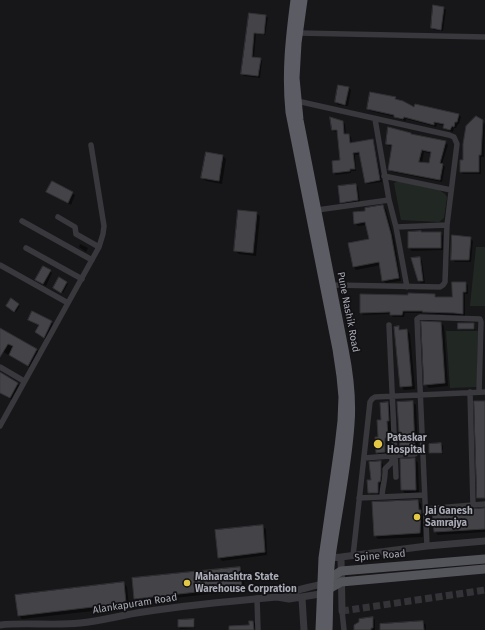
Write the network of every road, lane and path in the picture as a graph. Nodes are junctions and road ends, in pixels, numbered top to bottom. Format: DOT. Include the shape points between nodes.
graph roads {
  1 [pos="295,0"];
  2 [pos="303,0"];
  3 [pos="299,33"];
  4 [pos="485,37"];
  5 [pos="297,101"];
  6 [pos="375,119"];
  7 [pos="91,145"];
  8 [pos="384,176"];
  9 [pos="451,190"];
  10 [pos="389,200"];
  11 [pos="317,210"];
  12 [pos="58,217"];
  13 [pos="22,221"];
  14 [pos="447,225"];
  15 [pos="396,227"];
  16 [pos="99,247"];
  17 [pos="26,248"];
  18 [pos="92,260"];
  19 [pos="0,265"];
  20 [pos="82,279"];
  21 [pos="332,285"];
  22 [pos="407,286"];
  23 [pos="68,303"];
  24 [pos="389,325"];
  25 [pos="0,367"];
  26 [pos="24,381"];
  27 [pos="470,392"];
  28 [pos="482,392"];
  29 [pos="420,395"];
  30 [pos="393,396"];
  31 [pos="1,424"];
  32 [pos="415,454"];
  33 [pos="394,456"];
  34 [pos="364,458"];
  35 [pos="396,477"];
  36 [pos="424,494"];
  37 [pos="382,497"];
  38 [pos="359,498"];
  39 [pos="485,504"];
  40 [pos="473,505"];
  41 [pos="425,509"];
  42 [pos="485,541"];
  43 [pos="427,546"];
  44 [pos="353,556"];
  45 [pos="327,558"];
  46 [pos="341,558"];
  47 [pos="485,558"];
  48 [pos="485,569"];
  49 [pos="341,570"];
  50 [pos="330,577"];
  51 [pos="341,582"];
  52 [pos="325,586"];
  53 [pos="320,594"];
  54 [pos="283,597"];
  55 [pos="256,598"];
  56 [pos="302,598"];
  57 [pos="342,611"];
  58 [pos="0,625"];
  59 [pos="258,630"];
  60 [pos="304,630"];
  61 [pos="320,630"];
  62 [pos="328,630"];
  63 [pos="344,630"];
  1 -- 45 [label="highway, Pune Nashik Road" via="288,63 290,112 337,349 343,396"];
  2 -- 3 [label="highway, Pune Nashik Road"];
  3 -- 4 [label="street"];
  3 -- 5 [label="highway, Pune Nashik Road"];
  5 -- 6 [label="street"];
  5 -- 11 [label="highway, Pune Nashik Road" via="301,134"];
  6 -- 8 [label="street"];
  6 -- 9 [label="street" via="454,137 457,144"];
  7 -- 16 [label="street" via="104,226"];
  8 -- 9 [label="street"];
  8 -- 10 [label="street"];
  9 -- 14 [label="street"];
  10 -- 11 [label="street"];
  10 -- 15 [label="street"];
  11 -- 21 [label="highway, Pune Nashik Road"];
  12 -- 16 [label="street" via="75,227 76,234"];
  13 -- 18 [label="street"];
  14 -- 15 [label="street"];
  14 -- 22 [label="street" via="443,285"];
  15 -- 22 [label="street"];
  16 -- 18 [label="street"];
  17 -- 20 [label="street"];
  18 -- 20 [label="street"];
  19 -- 23 [label="street"];
  20 -- 23 [label="street"];
  21 -- 22 [label="street"];
  21 -- 45 [label="highway, Pune Nashik Road" via="348,368 351,408 348,448"];
  23 -- 26 [label="street"];
  24 -- 30 [label="street"];
  25 -- 26 [label="street"];
  26 -- 31 [label="street"];
  27 -- 28 [label="street"];
  27 -- 29 [label="street"];
  27 -- 40 [label="street"];
  28 -- 29 [label="street" via="480,319 420,317 416,322"];
  29 -- 30 [label="street"];
  29 -- 36 [label="street"];
  30 -- 33 [label="street"];
  30 -- 34 [label="street" via="372,398 370,402"];
  32 -- 33 [label="street"];
  33 -- 34 [label="street"];
  33 -- 35 [label="street"];
  33 -- 37 [label="street" via="385,469"];
  34 -- 38 [label="street"];
  36 -- 37 [label="street"];
  36 -- 41 [label="street"];
  37 -- 38 [label="street"];
  38 -- 44 [label="street"];
  39 -- 40 [label="street"];
  40 -- 41 [label="street"];
  41 -- 43 [label="street"];
  42 -- 43 [label="street, Spine Road"];
  43 -- 44 [label="street, Spine Road"];
  44 -- 46 [label="street, Spine Road"];
  45 -- 46 [label="street, Spine Road"];
  45 -- 50 [label="highway, Pune Nashik Road"];
  45 -- 52 [label="highway, Pune Nashik Road"];
  46 -- 49 [label="street"];
  47 -- 49 [label="main road, Spine Road"];
  48 -- 51 [label="main road"];
  49 -- 50 [label="main road, Spine Road"];
  49 -- 51 [label="street"];
  50 -- 52 [label="highway, Pune Nashik Road"];
  51 -- 52 [label="main road"];
  51 -- 57 [label="street"];
  52 -- 53 [label="main road"];
  52 -- 54 [label="street" via="288,593"];
  52 -- 62 [label="highway, Pune Nashik Road"];
  53 -- 56 [label="street, Alankapuram Road"];
  53 -- 61 [label="highway"];
  54 -- 55 [label="street, Alankapuram Road"];
  54 -- 56 [label="street, Alankapuram Road"];
  55 -- 58 [label="street, Alankapuram Road" via="78,623"];
  55 -- 59 [label="street"];
  56 -- 60 [label="street"];
  57 -- 63 [label="street"];
}
